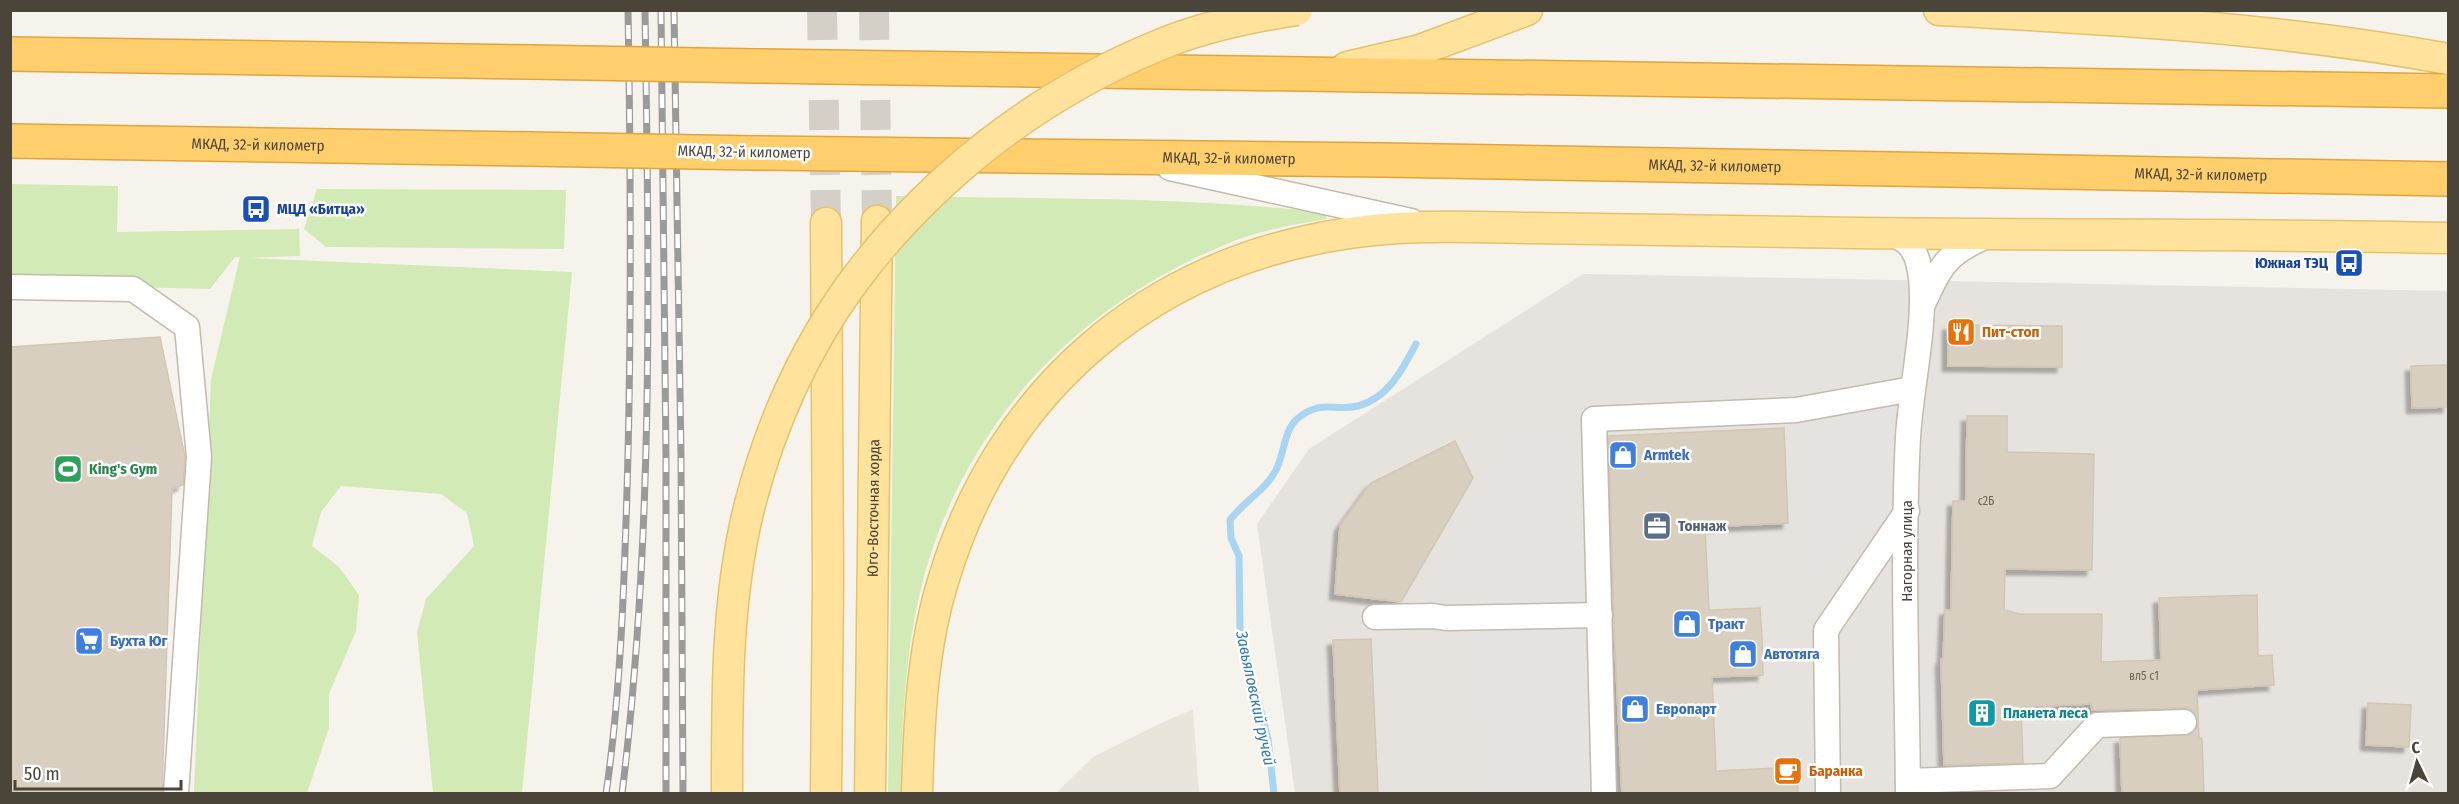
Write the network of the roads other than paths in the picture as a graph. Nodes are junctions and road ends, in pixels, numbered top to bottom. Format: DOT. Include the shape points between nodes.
graph roads {
  1 [pos="1298,10"];
  2 [pos="1527,10"];
  3 [pos="1940,10"];
  4 [pos="10,54"];
  5 [pos="2448,59"];
  6 [pos="1298,76"];
  7 [pos="2448,91"];
  8 [pos="10,141"];
  9 [pos="66,141"];
  10 [pos="10,152"];
  11 [pos="1118,156"];
  12 [pos="2448,178"];
  13 [pos="877,222"];
  14 [pos="826,223"];
  15 [pos="1437,227"];
  16 [pos="1889,234"];
  17 [pos="1990,235"];
  18 [pos="2448,238"];
  19 [pos="10,287"];
  20 [pos="1921,309"];
  21 [pos="1912,389"];
  22 [pos="1907,511"];
  23 [pos="1600,615"];
  24 [pos="1375,617"];
  25 [pos="2184,722"];
  26 [pos="1908,787"];
  27 [pos="176,794"];
  28 [pos="727,794"];
  29 [pos="826,794"];
  30 [pos="870,794"];
  31 [pos="917,794"];
  32 [pos="1604,794"];
  33 [pos="1828,794"];
  1 -- 28 [label="main road, bridge" via="1238,21 1158,45 1052,100 990,144 951,178 912,214 850,286 787,399 750,505 734,596 729,657"];
  2 -- 6 [label="main road" via="1420,50"];
  3 -- 5 [label="main road" via="2168,24 2397,49"];
  4 -- 6 [label="highway, bridge"];
  6 -- 7 [label="highway"];
  8 -- 9 [label="highway, МКАД, 32-й километр"];
  9 -- 10 [label="street"];
  9 -- 11 [label="highway, МКАД, 32-й километр, bridge"];
  11 -- 12 [label="highway, МКАД, 32-й километр"];
  11 -- 15 [label="street"];
  13 -- 30 [label="main road, Юго-Восточная хорда"];
  14 -- 29 [label="main road"];
  15 -- 16 [label="main road"];
  15 -- 31 [label="main road" via="1347,233 1280,246 1236,261 1180,286 1108,333 1040,397 989,470 972,503 943,581 925,664"];
  16 -- 17 [label="main road"];
  16 -- 20 [label="street, Нагорная улица" via="1903,238 1915,252 1921,278"];
  17 -- 18 [label="main road"];
  17 -- 20 [label="street, Нагорная улица" via="1955,252 1938,271"];
  19 -- 27 [label="street" via="134,289 187,327 199,457"];
  20 -- 21 [label="street, Нагорная улица"];
  21 -- 22 [label="street, Нагорная улица"];
  21 -- 23 [label="street" via="1796,410 1594,420"];
  22 -- 26 [label="street, Нагорная улица"];
  22 -- 33 [label="street" via="1826,630"];
  23 -- 24 [label="street"];
  23 -- 32 [label="street"];
  25 -- 26 [label="street" via="2097,725 2050,776"];
}
